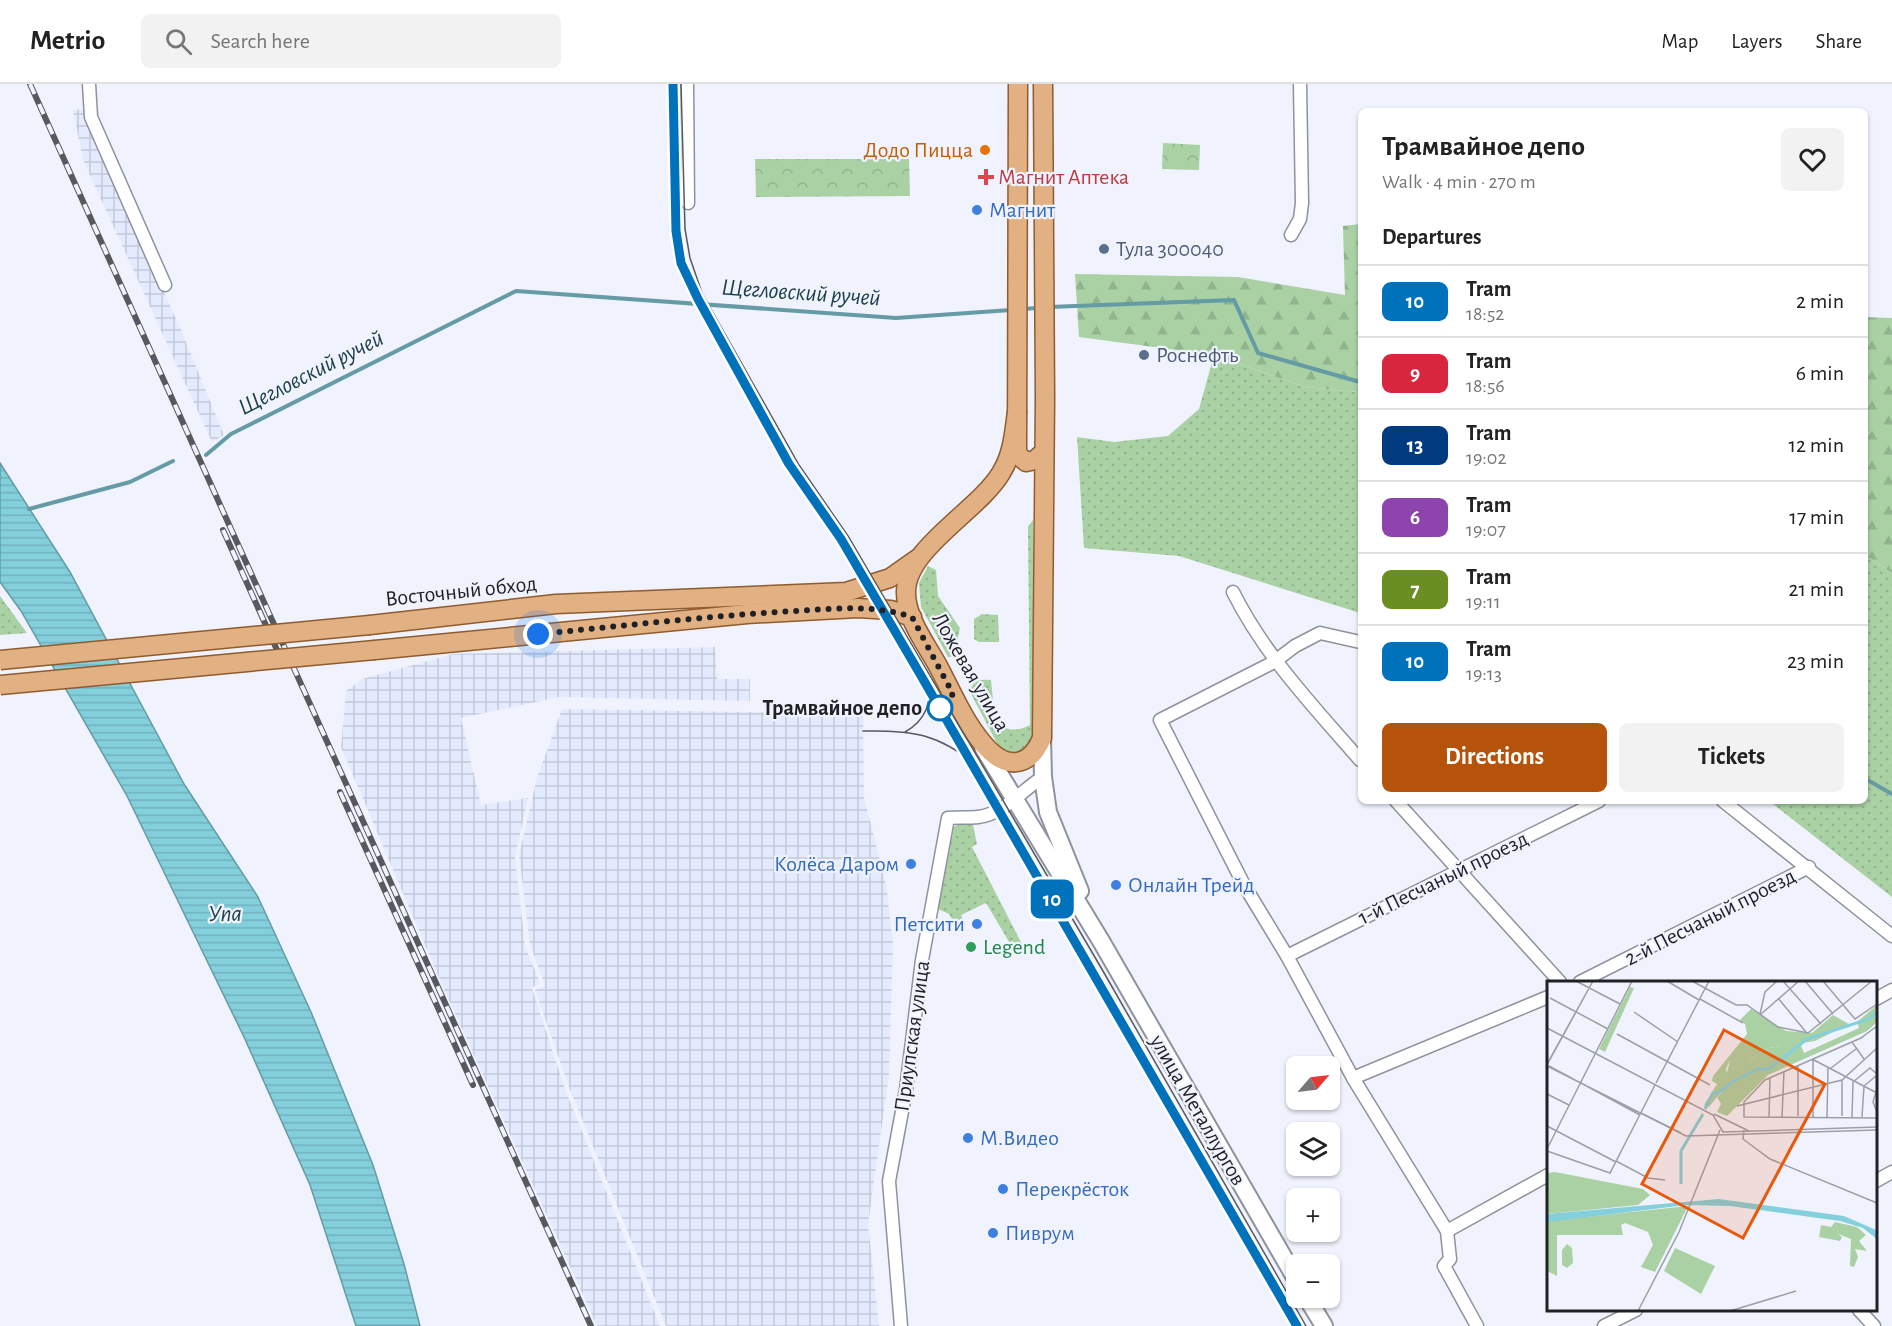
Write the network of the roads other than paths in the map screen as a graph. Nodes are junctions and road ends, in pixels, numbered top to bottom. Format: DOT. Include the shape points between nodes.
graph roads {
  1 [pos="89,84"];
  2 [pos="687,84"];
  3 [pos="1018,84"];
  4 [pos="1043,84"];
  5 [pos="1300,84"];
  6 [pos="688,203"];
  7 [pos="1291,235"];
  8 [pos="1017,258"];
  9 [pos="1044,260"];
  10 [pos="165,285"];
  11 [pos="1017,412"];
  12 [pos="1044,453"];
  13 [pos="920,556"];
  14 [pos="1233,592"];
  15 [pos="912,617"];
  16 [pos="1358,642"];
  17 [pos="0,660"];
  18 [pos="1274,662"];
  19 [pos="0,685"];
  20 [pos="1042,738"];
  21 [pos="979,741"];
  22 [pos="1358,758"];
  23 [pos="1043,777"];
  24 [pos="1014,800"];
  25 [pos="1399,804"];
  26 [pos="1593,804"];
  27 [pos="1727,804"];
  28 [pos="1809,867"];
  29 [pos="1457,871"];
  30 [pos="1892,936"];
  31 [pos="1101,941"];
  32 [pos="1287,956"];
  33 [pos="1559,981"];
  34 [pos="1582,981"];
  35 [pos="1892,990"];
  36 [pos="1547,997"];
  37 [pos="1877,998"];
  38 [pos="1353,1078"];
  39 [pos="1892,1172"];
  40 [pos="1547,1176"];
  41 [pos="1877,1179"];
  42 [pos="1447,1231"];
  43 [pos="1286,1262"];
  44 [pos="1313,1308"];
  45 [pos="1634,1311"];
  46 [pos="1860,1311"];
  47 [pos="901,1326"];
  48 [pos="1324,1326"];
  49 [pos="1477,1326"];
  50 [pos="1604,1326"];
  51 [pos="1874,1326"];
  1 -- 10 [label="street" via="91,117"];
  2 -- 6 [label="street"];
  3 -- 8 [label="main road, Ложевая улица"];
  4 -- 9 [label="main road, Ложевая улица"];
  5 -- 7 [label="street" via="1302,203"];
  8 -- 9 [label="main road" via="1032,249"];
  8 -- 11 [label="main road, Ложевая улица"];
  9 -- 12 [label="main road, Ложевая улица"];
  11 -- 12 [label="main road, Ложевая улица" via="1017,454 1026,462"];
  11 -- 13 [label="main road, Ложевая улица" via="1013,444 1001,474 987,493"];
  12 -- 20 [label="main road, Ложевая улица"];
  13 -- 15 [label="main road, Ложевая улица" via="908,578 906,593"];
  13 -- 17 [label="main road, Восточный обход, bridge" via="890,578 846,592 556,604"];
  14 -- 18 [label="street"];
  15 -- 19 [label="main road, bridge" via="891,610 858,608 747,614"];
  15 -- 21 [label="main road, Ложевая улица"];
  16 -- 18 [label="street" via="1320,633"];
  18 -- 22 [label="street"];
  18 -- 32 [label="street" via="1160,720 1244,884"];
  20 -- 21 [label="main road, Ложевая улица" via="1030,758 1011,764"];
  20 -- 23 [label="main road, улица Металлургов"];
  21 -- 24 [label="main road, улица Металлургов"];
  23 -- 24 [label="street, Приупская улица"];
  23 -- 31 [label="main road, улица Металлургов" via="1056,836"];
  24 -- 31 [label="main road, улица Металлургов"];
  24 -- 47 [label="street, Приупская улица" via="979,817 948,818 889,1181"];
  25 -- 29 [label="street"];
  26 -- 29 [label="street, 1-й Песчаный проезд"];
  27 -- 28 [label="street"];
  28 -- 30 [label="street"];
  28 -- 34 [label="street, 2-й Песчаный проезд"];
  29 -- 32 [label="street, 1-й Песчаный проезд"];
  29 -- 33 [label="street"];
  31 -- 43 [label="main road, улица Металлургов"];
  32 -- 38 [label="street"];
  35 -- 37 [label="street"];
  36 -- 38 [label="street"];
  38 -- 42 [label="street"];
  39 -- 41 [label="street"];
  40 -- 42 [label="street"];
  42 -- 49 [label="street" via="1450,1259 1444,1266"];
  44 -- 48 [label="main road"];
  45 -- 50 [label="street"];
  46 -- 51 [label="street"];
}
